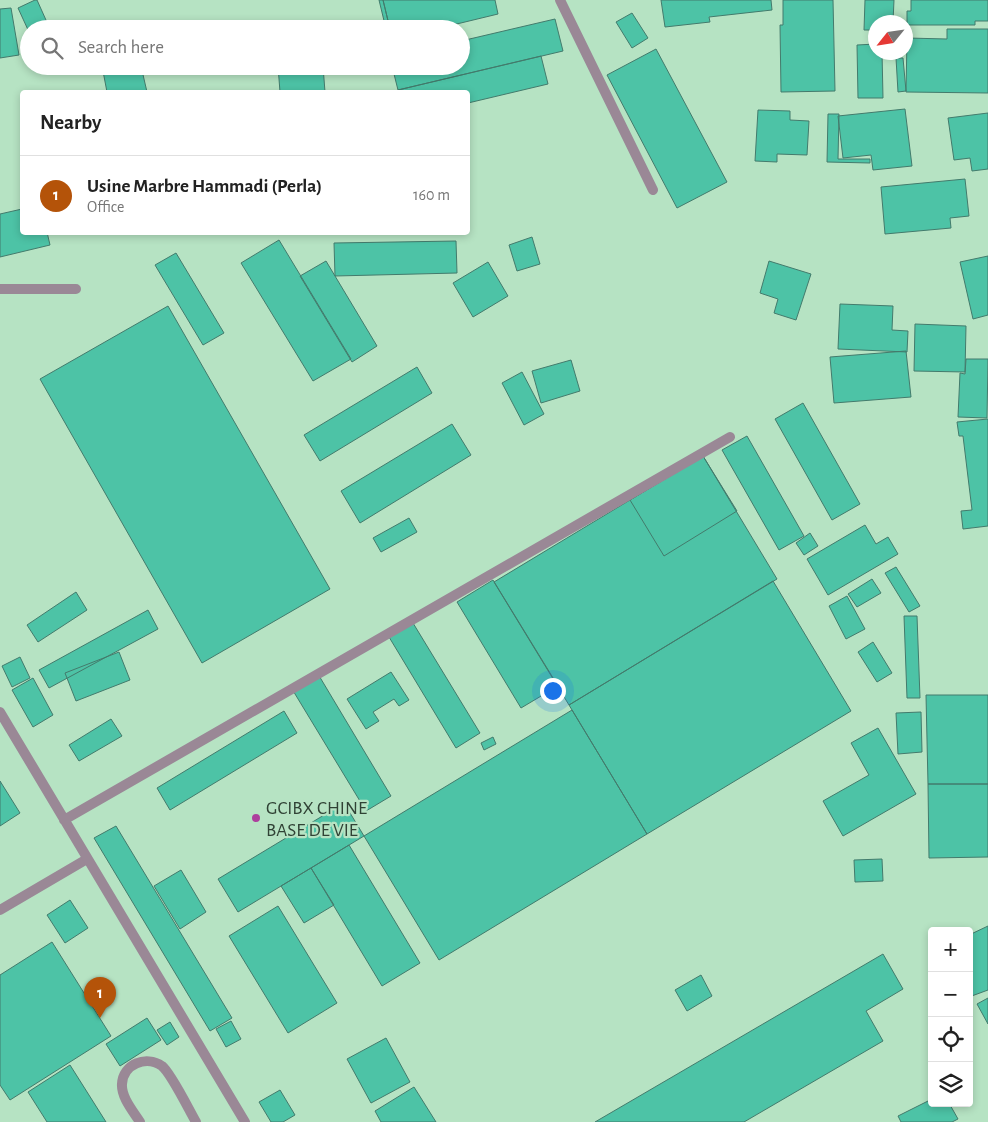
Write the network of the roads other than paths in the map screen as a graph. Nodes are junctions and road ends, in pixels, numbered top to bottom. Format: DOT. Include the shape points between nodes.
graph roads {
  1 [pos="560,0"];
  2 [pos="653,190"];
  3 [pos="0,289"];
  4 [pos="76,290"];
  5 [pos="730,436"];
  6 [pos="0,712"];
  7 [pos="64,820"];
  8 [pos="87,859"];
  9 [pos="0,910"];
  10 [pos="140,1122"];
  11 [pos="196,1122"];
  12 [pos="245,1122"];
  1 -- 2 [label="street"];
  3 -- 4 [label="street"];
  5 -- 7 [label="street"];
  6 -- 7 [label="street"];
  7 -- 8 [label="street"];
  8 -- 9 [label="street"];
  8 -- 12 [label="street"];
  10 -- 11 [label="street" via="124,1096 122,1085 132,1065 142,1061 154,1062 164,1068"];
}
